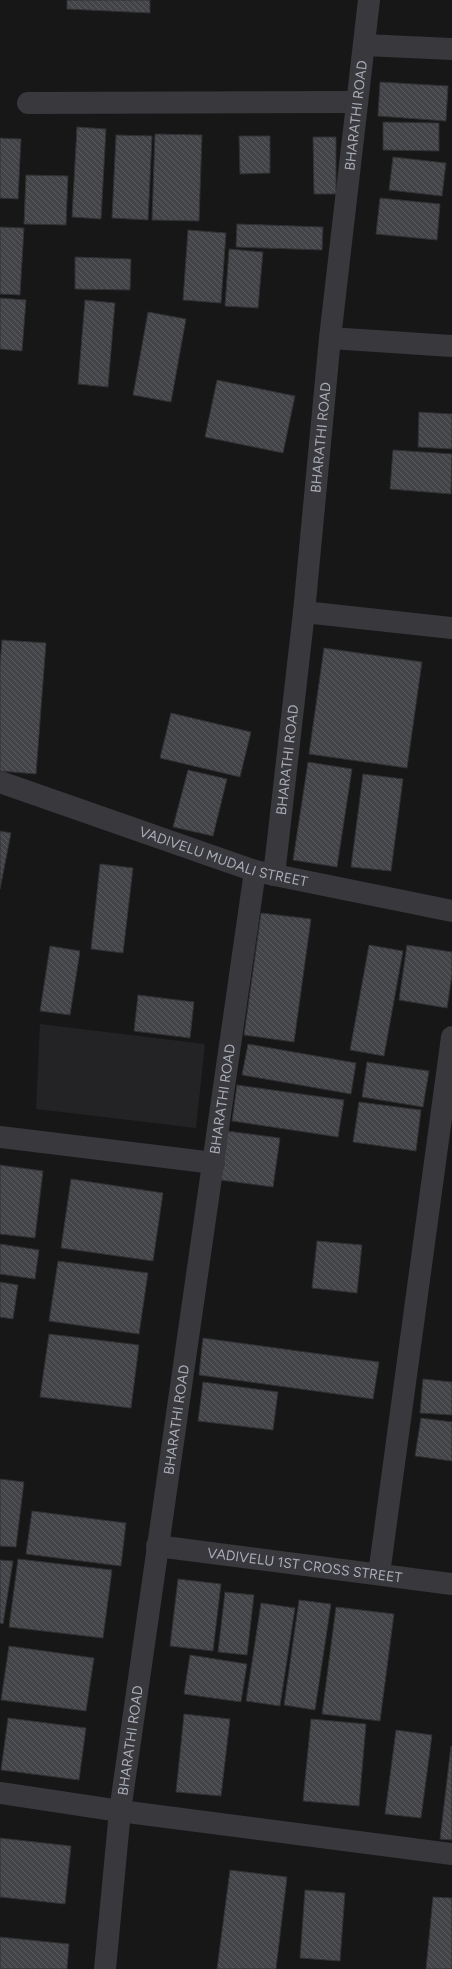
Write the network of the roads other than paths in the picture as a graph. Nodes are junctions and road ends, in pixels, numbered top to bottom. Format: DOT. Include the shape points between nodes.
graph roads {
  1 [pos="369,0"];
  2 [pos="364,45"];
  3 [pos="452,49"];
  4 [pos="358,102"];
  5 [pos="28,103"];
  6 [pos="330,338"];
  7 [pos="452,346"];
  8 [pos="304,612"];
  9 [pos="452,628"];
  10 [pos="0,782"];
  11 [pos="264,873"];
  12 [pos="452,911"];
  13 [pos="452,1037"];
  14 [pos="0,1137"];
  15 [pos="214,1163"];
  16 [pos="157,1546"];
  17 [pos="379,1574"];
  18 [pos="452,1584"];
  19 [pos="0,1793"];
  20 [pos="120,1811"];
  21 [pos="452,1854"];
  22 [pos="105,1969"];
  1 -- 2 [label="street, BHARATHI ROAD"];
  2 -- 3 [label="street"];
  2 -- 4 [label="street, BHARATHI ROAD"];
  4 -- 5 [label="street"];
  4 -- 6 [label="street, BHARATHI ROAD"];
  6 -- 7 [label="street"];
  6 -- 8 [label="street, BHARATHI ROAD"];
  8 -- 9 [label="street"];
  8 -- 11 [label="street, BHARATHI ROAD"];
  10 -- 11 [label="street, VADIVELU MUDALI STREET"];
  11 -- 12 [label="street, VADIVELU MUDALI STREET"];
  11 -- 15 [label="street, BHARATHI ROAD"];
  13 -- 17 [label="street"];
  14 -- 15 [label="street"];
  15 -- 16 [label="street, BHARATHI ROAD"];
  16 -- 17 [label="street, VADIVELU 1ST CROSS STREET"];
  16 -- 20 [label="street, BHARATHI ROAD"];
  17 -- 18 [label="street, VADIVELU 1ST CROSS STREET"];
  19 -- 20 [label="street"];
  20 -- 21 [label="street"];
  20 -- 22 [label="street, BHARATHI ROAD"];
}
